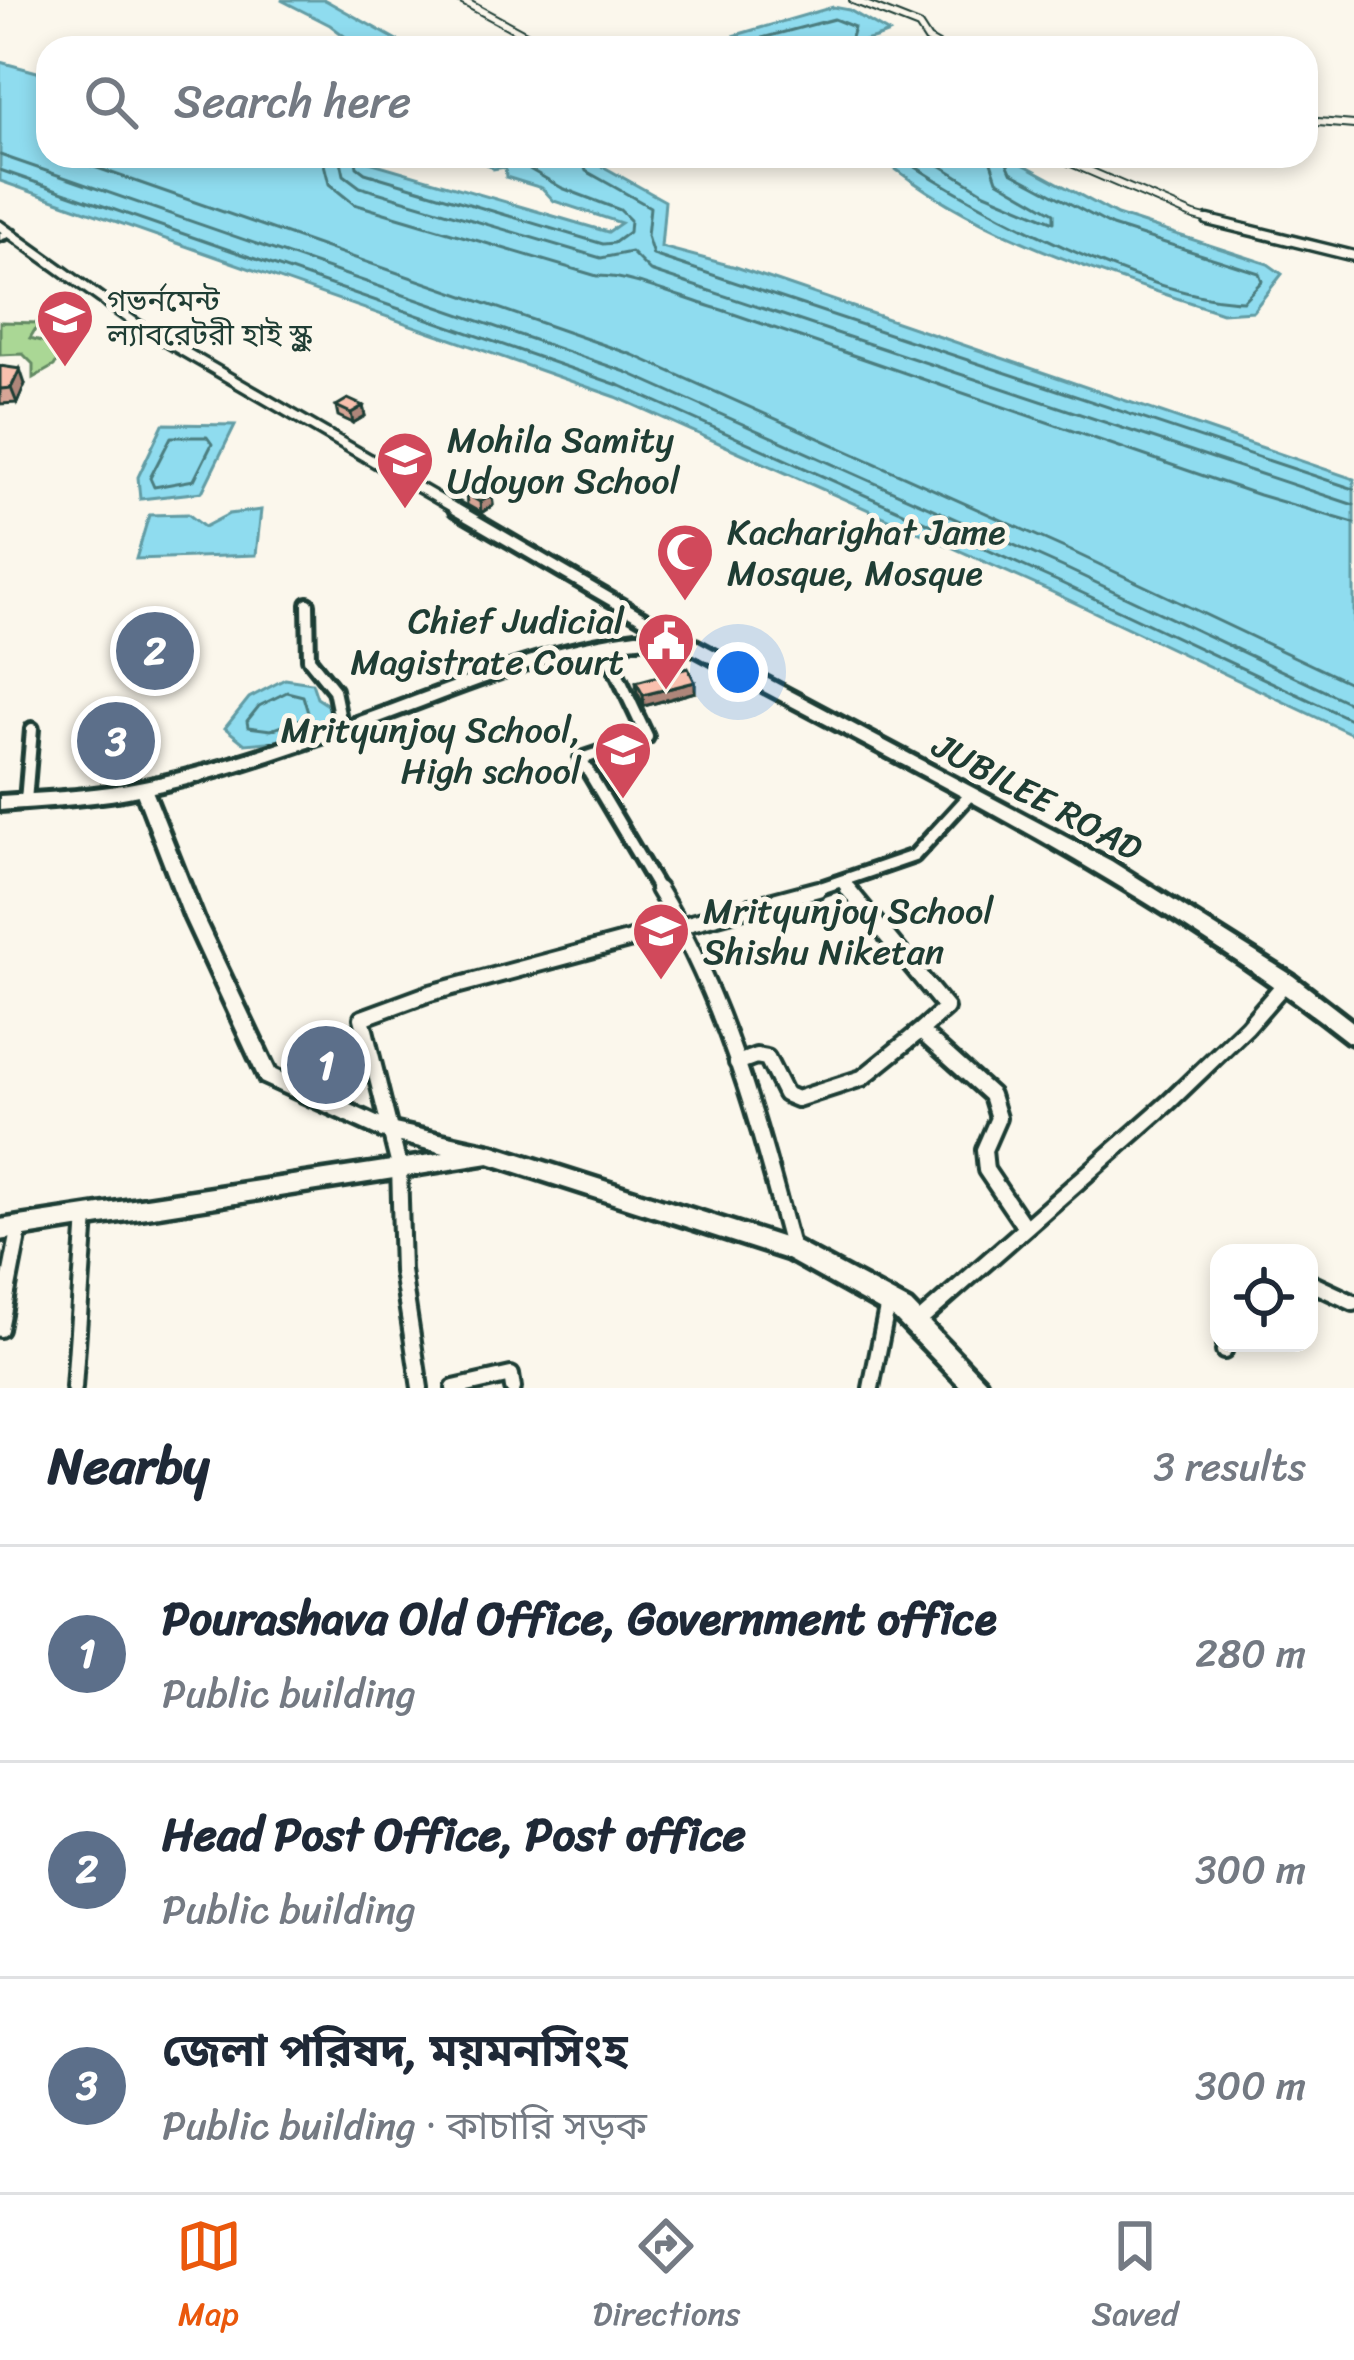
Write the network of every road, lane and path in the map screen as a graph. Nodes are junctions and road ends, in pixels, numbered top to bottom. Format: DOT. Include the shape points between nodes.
graph roads {
  1 [pos="461,0"];
  2 [pos="853,0"];
  3 [pos="528,36"];
  4 [pos="925,36"];
  5 [pos="1318,123"];
  6 [pos="1354,125"];
  7 [pos="1083,168"];
  8 [pos="3,232"];
  9 [pos="1354,256"];
  10 [pos="308,604"];
  11 [pos="677,638"];
  12 [pos="603,644"];
  13 [pos="32,729"];
  14 [pos="342,729"];
  15 [pos="143,788"];
  16 [pos="969,796"];
  17 [pos="26,801"];
  18 [pos="0,803"];
  19 [pos="841,881"];
  20 [pos="681,928"];
  21 [pos="1286,982"];
  22 [pos="920,1031"];
  23 [pos="1354,1035"];
  24 [pos="737,1063"];
  25 [pos="388,1131"];
  26 [pos="494,1155"];
  27 [pos="398,1166"];
  28 [pos="86,1214"];
  29 [pos="1024,1226"];
  30 [pos="10,1227"];
  31 [pos="792,1250"];
  32 [pos="1318,1286"];
  33 [pos="888,1302"];
  34 [pos="1354,1303"];
  35 [pos="916,1324"];
  36 [pos="0,1329"];
  37 [pos="74,1388"];
  38 [pos="420,1388"];
  39 [pos="454,1388"];
  40 [pos="513,1388"];
  41 [pos="871,1388"];
  42 [pos="977,1388"];
  1 -- 3 [label="street"];
  2 -- 4 [label="street" via="919,26"];
  5 -- 6 [label="street"];
  7 -- 9 [label="street" via="1194,215"];
  8 -- 11 [label="street" via="138,325"];
  10 -- 14 [label="street" via="309,658 334,690"];
  11 -- 12 [label="main road"];
  11 -- 16 [label="main road, JUBILEE ROAD"];
  12 -- 14 [label="main road" via="452,685"];
  12 -- 20 [label="street" via="646,737 581,759"];
  13 -- 17 [label="street"];
  14 -- 15 [label="main road"];
  15 -- 17 [label="main road"];
  15 -- 25 [label="street" via="268,1076"];
  16 -- 19 [label="street" via="914,856"];
  16 -- 21 [label="main road, JUBILEE ROAD" via="1104,866"];
  17 -- 18 [label="main road"];
  19 -- 20 [label="street"];
  19 -- 22 [label="street" via="946,1008"];
  20 -- 24 [label="street"];
  20 -- 25 [label="street" via="430,992 362,1018"];
  21 -- 23 [label="main road, JUBILEE ROAD"];
  21 -- 29 [label="street" via="1153,1119"];
  22 -- 24 [label="street" via="862,1078 797,1099 785,1094 767,1058"];
  22 -- 29 [label="street" via="995,1101 999,1120 985,1161"];
  24 -- 31 [label="street"];
  25 -- 26 [label="street"];
  25 -- 27 [label="street"];
  26 -- 27 [label="street"];
  26 -- 31 [label="street"];
  27 -- 28 [label="street"];
  27 -- 38 [label="street" via="402,1271"];
  28 -- 30 [label="street"];
  28 -- 37 [label="street"];
  29 -- 35 [label="street"];
  30 -- 36 [label="street"];
  31 -- 33 [label="street"];
  32 -- 34 [label="street"];
  33 -- 35 [label="street"];
  33 -- 41 [label="street"];
  35 -- 42 [label="street"];
  39 -- 40 [label="street" via="512,1375"];
}
